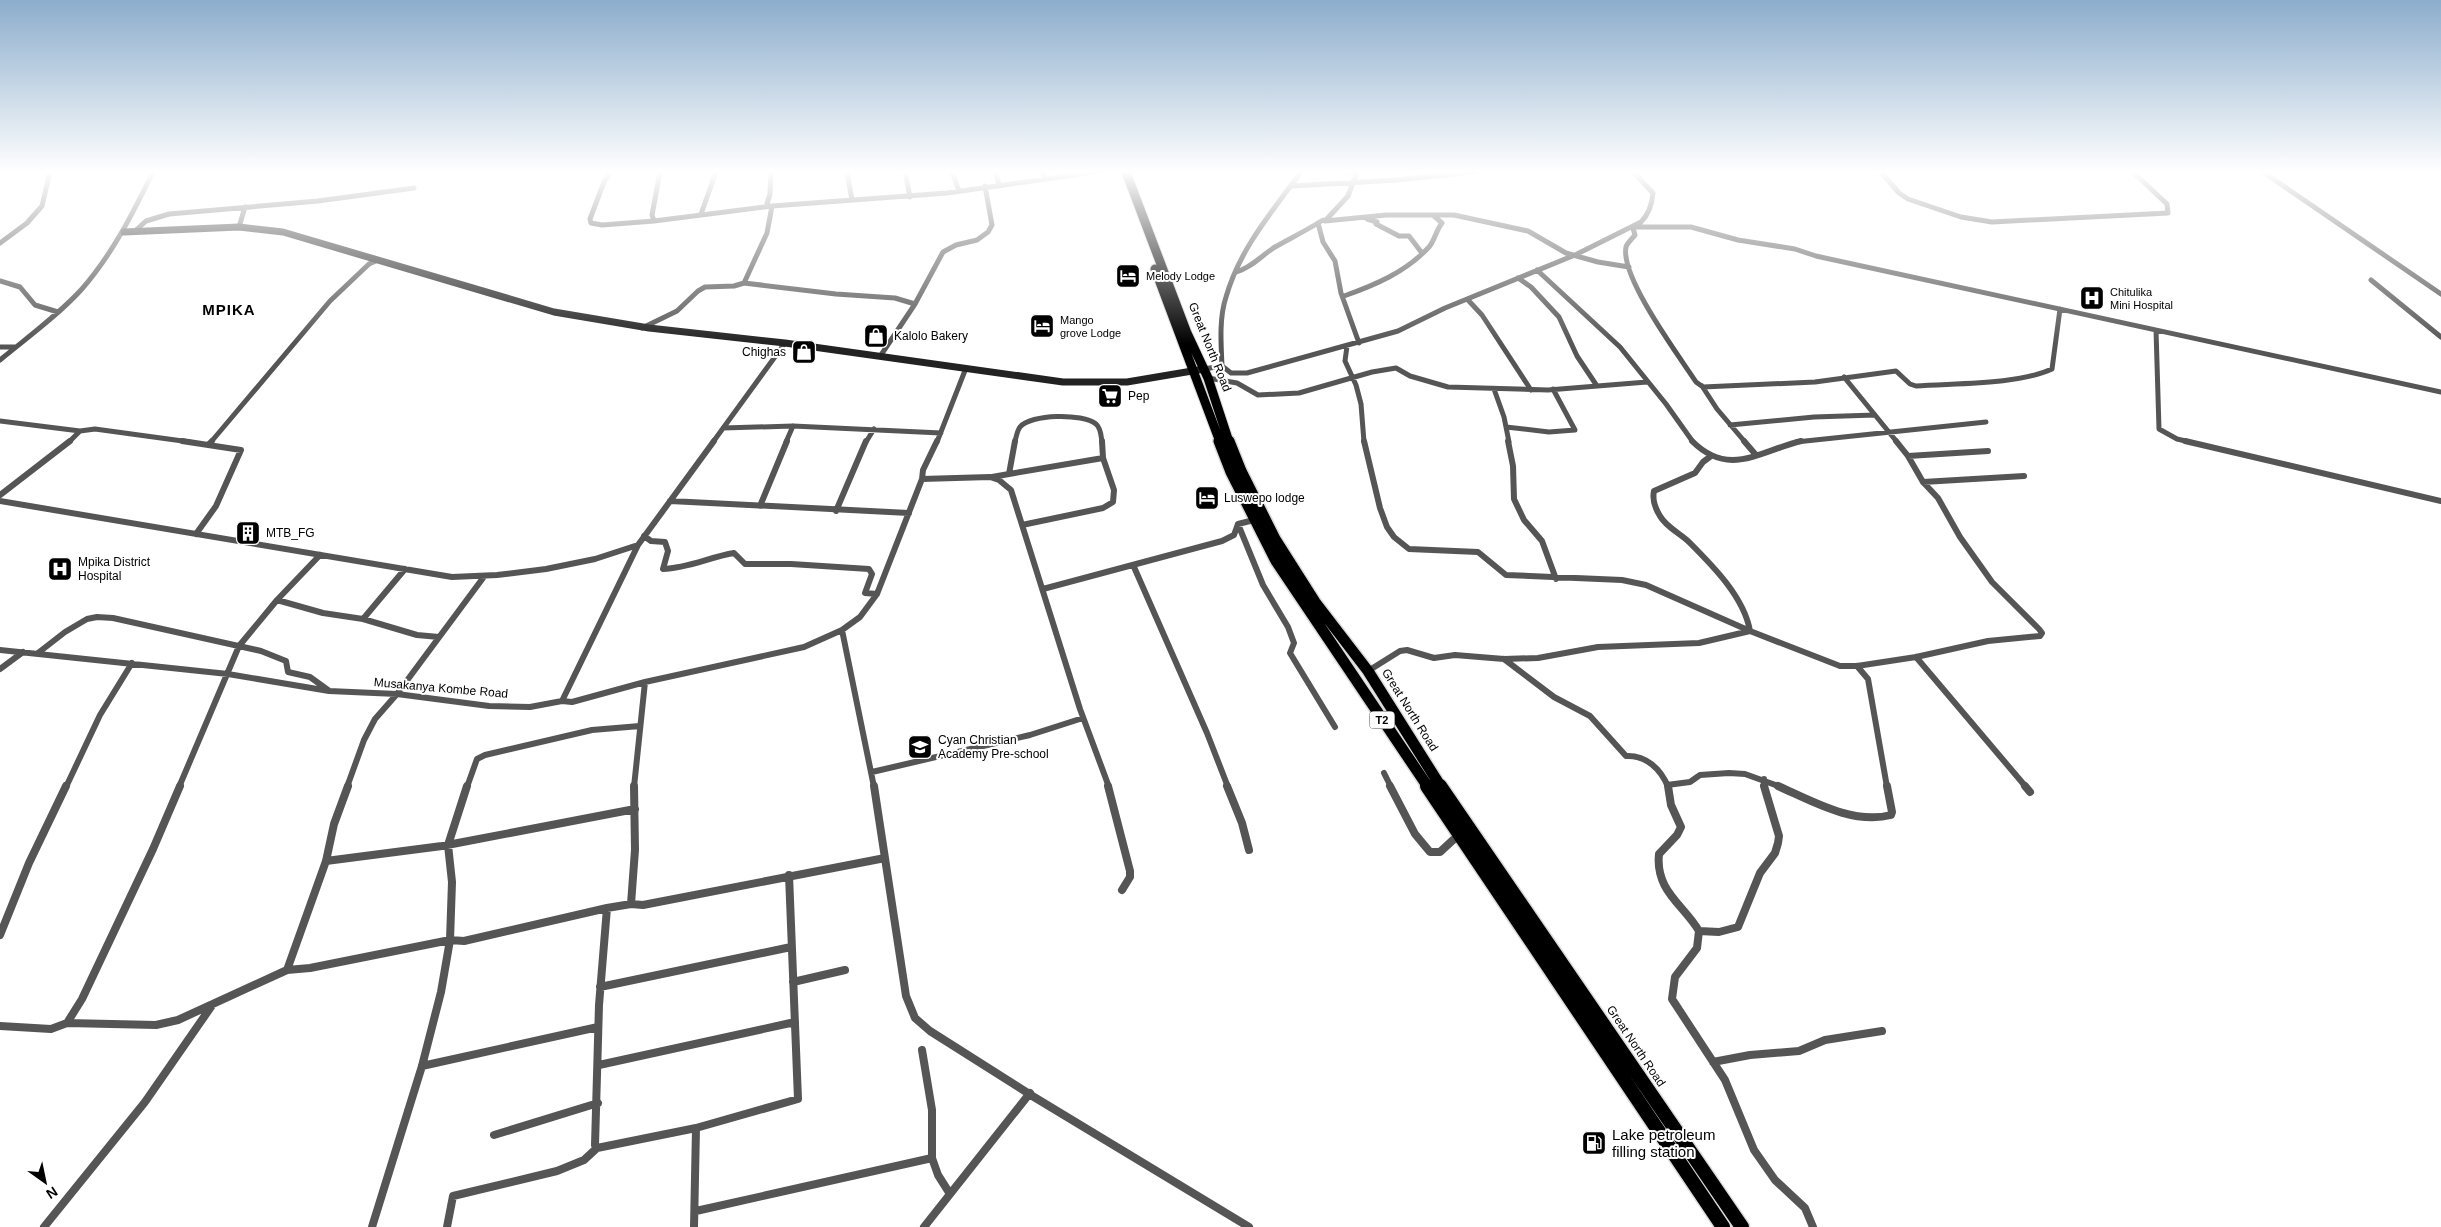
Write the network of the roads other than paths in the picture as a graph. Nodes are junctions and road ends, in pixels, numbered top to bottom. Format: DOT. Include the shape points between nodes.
graph roads {
  1 [pos="19,229"];
  2 [pos="125,229"];
  3 [pos="180,229"];
  4 [pos="259,229"];
  5 [pos="768,229"];
  6 [pos="991,229"];
  7 [pos="1140,229"];
  8 [pos="1148,229"];
  9 [pos="1259,229"];
  10 [pos="1308,229"];
  11 [pos="1320,229"];
  12 [pos="1387,229"];
  13 [pos="1436,229"];
  14 [pos="1520,229"];
  15 [pos="1629,229"];
  16 [pos="1633,229"];
  17 [pos="1699,229"];
  18 [pos="2347,229"];
  19 [pos="135,231"];
  20 [pos="124,232"];
  21 [pos="0,243"];
  22 [pos="1422,253"];
  23 [pos="1574,255"];
  24 [pos="378,260"];
  25 [pos="1628,267"];
  26 [pos="1537,270"];
  27 [pos="1236,272"];
  28 [pos="1518,278"];
  29 [pos="2371,280"];
  30 [pos="0,281"];
  31 [pos="744,283"];
  32 [pos="2441,294"];
  33 [pos="1344,296"];
  34 [pos="1468,300"];
  35 [pos="915,304"];
  36 [pos="2060,309"];
  37 [pos="58,312"];
  38 [pos="642,328"];
  39 [pos="2156,330"];
  40 [pos="2441,337"];
  41 [pos="785,343"];
  42 [pos="1359,343"];
  43 [pos="1347,346"];
  44 [pos="0,347"];
  45 [pos="16,347"];
  46 [pos="881,356"];
  47 [pos="0,360"];
  48 [pos="1222,366"];
  49 [pos="966,368"];
  50 [pos="1192,372"];
  51 [pos="1206,374"];
  52 [pos="1844,377"];
  53 [pos="1353,379"];
  54 [pos="1647,382"];
  55 [pos="1701,384"];
  56 [pos="1597,386"];
  57 [pos="1553,389"];
  58 [pos="1494,390"];
  59 [pos="1531,390"];
  60 [pos="2440,393"];
  61 [pos="1875,415"];
  62 [pos="0,421"];
  63 [pos="1986,422"];
  64 [pos="1730,425"];
  65 [pos="792,426"];
  66 [pos="723,428"];
  67 [pos="1506,428"];
  68 [pos="874,429"];
  69 [pos="80,431"];
  70 [pos="1888,431"];
  71 [pos="941,433"];
  72 [pos="209,444"];
  73 [pos="1988,451"];
  74 [pos="1756,455"];
  75 [pos="1711,456"];
  76 [pos="1908,456"];
  77 [pos="1103,458"];
  78 [pos="1009,474"];
  79 [pos="2024,476"];
  80 [pos="990,477"];
  81 [pos="922,479"];
  82 [pos="1922,482"];
  83 [pos="0,495"];
  84 [pos="0,501"];
  85 [pos="670,501"];
  86 [pos="2441,501"];
  87 [pos="760,506"];
  88 [pos="836,510"];
  89 [pos="909,513"];
  90 [pos="1254,520"];
  91 [pos="1238,524"];
  92 [pos="1022,525"];
  93 [pos="196,534"];
  94 [pos="644,536"];
  95 [pos="638,545"];
  96 [pos="320,555"];
  97 [pos="1134,567"];
  98 [pos="405,570"];
  99 [pos="483,578"];
  100 [pos="1556,579"];
  101 [pos="1043,589"];
  102 [pos="877,594"];
  103 [pos="277,600"];
  104 [pos="363,619"];
  105 [pos="842,630"];
  106 [pos="1750,631"];
  107 [pos="439,637"];
  108 [pos="239,646"];
  109 [pos="0,650"];
  110 [pos="23,651"];
  111 [pos="38,653"];
  112 [pos="1916,657"];
  113 [pos="1504,659"];
  114 [pos="132,662"];
  115 [pos="1857,666"];
  116 [pos="0,669"];
  117 [pos="1368,671"];
  118 [pos="228,674"];
  119 [pos="645,682"];
  120 [pos="329,691"];
  121 [pos="397,694"];
  122 [pos="562,701"];
  123 [pos="1083,718"];
  124 [pos="640,726"];
  125 [pos="1335,727"];
  126 [pos="872,772"];
  127 [pos="1384,774"];
  128 [pos="1764,779"];
  129 [pos="1667,785"];
  130 [pos="2030,792"];
  131 [pos="635,810"];
  132 [pos="1460,836"];
  133 [pos="448,846"];
  134 [pos="1249,850"];
  135 [pos="885,858"];
  136 [pos="326,861"];
  137 [pos="789,874"];
  138 [pos="1122,890"];
  139 [pos="631,904"];
  140 [pos="607,908"];
  141 [pos="1699,930"];
  142 [pos="0,935"];
  143 [pos="450,940"];
  144 [pos="791,947"];
  145 [pos="287,970"];
  146 [pos="845,970"];
  147 [pos="793,982"];
  148 [pos="600,987"];
  149 [pos="214,1003"];
  150 [pos="795,1022"];
  151 [pos="67,1023"];
  152 [pos="0,1026"];
  153 [pos="598,1026"];
  154 [pos="1882,1031"];
  155 [pos="922,1050"];
  156 [pos="1713,1062"];
  157 [pos="599,1065"];
  158 [pos="422,1066"];
  159 [pos="1030,1094"];
  160 [pos="598,1103"];
  161 [pos="696,1128"];
  162 [pos="494,1135"];
  163 [pos="597,1148"];
  164 [pos="932,1158"];
  165 [pos="950,1194"];
  166 [pos="696,1211"];
  167 [pos="1246,1226"];
  168 [pos="44,1227"];
  169 [pos="372,1227"];
  170 [pos="447,1227"];
  171 [pos="694,1227"];
  172 [pos="924,1227"];
  173 [pos="1723,1227"];
  174 [pos="1742,1227"];
  175 [pos="1813,1227"];
  1 -- 21 [label="street"];
  2 -- 20 [label="street"];
  3 -- 19 [label="main road"];
  4 -- 24 [label="main road" via="283,232"];
  5 -- 31 [label="street"];
  6 -- 35 [label="street" via="974,242 955,246 942,254"];
  7 -- 50 [label="highway, Great North Road / T2"];
  8 -- 51 [label="highway, Great North Road / T2"];
  9 -- 27 [label="street" via="1245,248"];
  10 -- 27 [label="street"];
  11 -- 33 [label="street" via="1335,262"];
  12 -- 22 [label="street" via="1398,236 1409,236"];
  13 -- 22 [label="street" via="1430,246"];
  14 -- 23 [label="street"];
  15 -- 23 [label="street"];
  16 -- 25 [label="street" via="1635,235 1626,246"];
  17 -- 36 [label="street"];
  18 -- 32 [label="street"];
  19 -- 20 [label="main road"];
  20 -- 37 [label="street" via="81,289"];
  22 -- 33 [label="street" via="1394,276"];
  23 -- 25 [label="street"];
  23 -- 26 [label="street"];
  24 -- 38 [label="main road" via="554,312"];
  24 -- 72 [label="street" via="330,301"];
  25 -- 55 [label="street" via="1656,321 1696,382"];
  26 -- 28 [label="street"];
  26 -- 54 [label="street" via="1604,331"];
  27 -- 48 [label="street" via="1225,298"];
  28 -- 34 [label="street"];
  28 -- 56 [label="street" via="1559,317 1577,356"];
  29 -- 40 [label="street"];
  30 -- 37 [label="street" via="20,287 35,305"];
  31 -- 35 [label="street" via="895,298"];
  31 -- 38 [label="street" via="704,287 696,291 681,309"];
  33 -- 42 [label="street"];
  34 -- 42 [label="street" via="1398,331"];
  34 -- 59 [label="street" via="1482,315"];
  35 -- 46 [label="street"];
  36 -- 39 [label="street"];
  36 -- 52 [label="street" via="2050,371 2022,377 1916,386 1897,372"];
  37 -- 45 [label="street"];
  38 -- 41 [label="main road"];
  39 -- 60 [label="street"];
  39 -- 86 [label="street" via="2160,429 2163,432 2176,439"];
  41 -- 46 [label="main road"];
  41 -- 66 [label="street"];
  42 -- 43 [label="street"];
  43 -- 48 [label="street" via="1246,373 1231,374"];
  43 -- 53 [label="street" via="1344,362"];
  44 -- 45 [label="street"];
  45 -- 47 [label="street"];
  46 -- 49 [label="main road"];
  48 -- 51 [label="street"];
  49 -- 50 [label="main road" via="1063,382 1099,383 1156,379"];
  49 -- 71 [label="street, Musakanya Kombe Road"];
  50 -- 51 [label="main road"];
  50 -- 90 [label="highway, Great North Road / T2" via="1231,472"];
  51 -- 53 [label="street" via="1237,383 1258,395 1299,393"];
  51 -- 117 [label="highway, Great North Road / T2" via="1231,446 1264,519 1315,602"];
  52 -- 55 [label="street" via="1748,386 1703,387"];
  52 -- 61 [label="street"];
  53 -- 58 [label="street" via="1396,368 1413,377 1448,387"];
  53 -- 100 [label="street" via="1361,404 1364,447 1380,508 1394,537 1409,549 1478,552 1506,575"];
  54 -- 56 [label="street"];
  54 -- 75 [label="street" via="1686,435"];
  55 -- 64 [label="street"];
  56 -- 57 [label="street"];
  57 -- 59 [label="street"];
  57 -- 67 [label="street" via="1575,430 1549,432"];
  58 -- 59 [label="street"];
  58 -- 67 [label="street"];
  61 -- 64 [label="street"];
  61 -- 70 [label="street"];
  62 -- 69 [label="street"];
  63 -- 70 [label="street"];
  64 -- 74 [label="street"];
  65 -- 66 [label="street"];
  65 -- 68 [label="street"];
  65 -- 87 [label="street"];
  66 -- 85 [label="street"];
  67 -- 100 [label="street" via="1513,466 1514,499 1524,520 1542,541"];
  68 -- 71 [label="street"];
  68 -- 88 [label="street"];
  69 -- 72 [label="street" via="96,429"];
  69 -- 83 [label="street"];
  70 -- 74 [label="street" via="1800,441"];
  70 -- 76 [label="street"];
  71 -- 81 [label="street, Musakanya Kombe Road"];
  72 -- 93 [label="street" via="241,450 216,506"];
  73 -- 76 [label="street"];
  74 -- 75 [label="street" via="1731,461"];
  75 -- 106 [label="street" via="1695,473 1654,491 1652,499 1661,518 1722,580 1747,615"];
  76 -- 82 [label="street"];
  77 -- 78 [label="street"];
  77 -- 78 [label="street" via="1100,429 1094,423 1083,418 1037,419 1020,426"];
  77 -- 92 [label="street" via="1114,488 1110,504"];
  78 -- 80 [label="street"];
  79 -- 82 [label="street"];
  80 -- 81 [label="street"];
  80 -- 92 [label="street" via="1011,490"];
  81 -- 89 [label="street, Musakanya Kombe Road"];
  82 -- 112 [label="street" via="1938,498 1992,582 2042,633 2040,636 1988,641"];
  84 -- 93 [label="street"];
  85 -- 87 [label="street"];
  85 -- 94 [label="street"];
  87 -- 88 [label="street"];
  88 -- 89 [label="street"];
  89 -- 102 [label="street, Musakanya Kombe Road"];
  90 -- 91 [label="street"];
  90 -- 132 [label="highway, Great North Road / T2" via="1287,578"];
  91 -- 97 [label="street" via="1234,534 1222,541"];
  91 -- 125 [label="street" via="1264,585 1288,627 1294,643 1290,653"];
  92 -- 101 [label="street"];
  93 -- 96 [label="street"];
  94 -- 95 [label="street"];
  94 -- 102 [label="street" via="651,541 665,542 668,551 663,569 681,568 727,553 737,554 745,564 854,567 869,569 872,574 865,593"];
  95 -- 99 [label="street" via="584,561"];
  95 -- 122 [label="street"];
  96 -- 98 [label="street"];
  96 -- 103 [label="street"];
  97 -- 101 [label="street"];
  97 -- 134 [label="street" via="1206,733 1242,823"];
  98 -- 99 [label="street"];
  98 -- 104 [label="street"];
  99 -- 107 [label="street"];
  100 -- 106 [label="street" via="1622,580 1646,585"];
  101 -- 123 [label="street"];
  102 -- 105 [label="street, Musakanya Kombe Road" via="860,617"];
  103 -- 104 [label="street" via="323,614"];
  103 -- 108 [label="street"];
  104 -- 107 [label="street"];
  105 -- 119 [label="street, Musakanya Kombe Road" via="804,647"];
  105 -- 126 [label="street"];
  106 -- 113 [label="street" via="1699,643 1598,647 1538,658"];
  106 -- 115 [label="street" via="1827,662"];
  107 -- 121 [label="street"];
  108 -- 111 [label="street" via="97,617 65,632"];
  108 -- 118 [label="street"];
  108 -- 120 [label="street" via="286,661 288,672 310,678"];
  109 -- 110 [label="street, Musakanya Kombe Road"];
  110 -- 111 [label="street, Musakanya Kombe Road"];
  110 -- 116 [label="street"];
  111 -- 114 [label="street, Musakanya Kombe Road"];
  112 -- 115 [label="street"];
  112 -- 130 [label="street"];
  113 -- 117 [label="street" via="1455,655 1434,658 1407,650"];
  113 -- 129 [label="street" via="1554,697 1590,716 1626,756 1636,754 1642,757 1657,770"];
  114 -- 118 [label="street, Musakanya Kombe Road"];
  114 -- 142 [label="street" via="100,715 29,862"];
  115 -- 128 [label="street" via="1868,679 1891,815 1879,818 1842,812"];
  117 -- 174 [label="highway, Great North Road / T2" via="1445,793"];
  118 -- 120 [label="street, Musakanya Kombe Road"];
  118 -- 151 [label="street" via="153,849 82,999"];
  119 -- 122 [label="street, Musakanya Kombe Road" via="572,702"];
  119 -- 124 [label="street"];
  120 -- 121 [label="street, Musakanya Kombe Road"];
  121 -- 122 [label="street, Musakanya Kombe Road" via="489,706 530,707"];
  121 -- 136 [label="street" via="375,719 364,740 334,824"];
  123 -- 126 [label="street" via="1030,735"];
  123 -- 138 [label="street" via="1112,798 1130,866 1130,878"];
  124 -- 131 [label="street" via="634,780"];
  124 -- 133 [label="street" via="570,734 477,759"];
  126 -- 135 [label="street"];
  127 -- 132 [label="street" via="1419,842 1429,853 1442,852 1452,838"];
  128 -- 129 [label="street" via="1734,772 1698,776 1691,782"];
  128 -- 141 [label="street" via="1764,791 1779,836 1774,854 1760,873 1738,927 1720,932"];
  129 -- 141 [label="street" via="1669,800 1681,828 1660,852 1658,860 1670,896"];
  131 -- 133 [label="street"];
  131 -- 139 [label="street" via="636,850"];
  132 -- 173 [label="highway, Great North Road / T2"];
  133 -- 136 [label="street"];
  133 -- 143 [label="street" via="452,882"];
  135 -- 137 [label="street"];
  135 -- 159 [label="street" via="906,996 915,1018 930,1031"];
  136 -- 145 [label="street"];
  137 -- 139 [label="street" via="643,905"];
  137 -- 144 [label="street"];
  139 -- 140 [label="street"];
  140 -- 143 [label="street" via="464,941"];
  140 -- 148 [label="street"];
  141 -- 156 [label="street" via="1697,948 1675,977 1672,999"];
  143 -- 145 [label="street"];
  143 -- 158 [label="street"];
  144 -- 147 [label="street"];
  144 -- 148 [label="street"];
  145 -- 149 [label="street"];
  146 -- 147 [label="street"];
  147 -- 150 [label="street"];
  148 -- 153 [label="street"];
  149 -- 151 [label="street" via="178,1020 156,1024"];
  149 -- 168 [label="street" via="145,1102"];
  150 -- 157 [label="street"];
  150 -- 161 [label="street" via="798,1099"];
  151 -- 152 [label="street" via="51,1029"];
  153 -- 157 [label="street"];
  153 -- 158 [label="street"];
  154 -- 156 [label="street" via="1825,1040 1799,1050"];
  155 -- 164 [label="street" via="932,1110"];
  156 -- 175 [label="street" via="1733,1098 1754,1150 1775,1180 1806,1208"];
  157 -- 160 [label="street"];
  158 -- 169 [label="street"];
  159 -- 165 [label="street"];
  159 -- 167 [label="street"];
  160 -- 162 [label="street"];
  160 -- 163 [label="street"];
  161 -- 163 [label="street"];
  161 -- 166 [label="street"];
  163 -- 170 [label="street" via="584,1160 557,1171 453,1196"];
  164 -- 165 [label="street"];
  164 -- 166 [label="street"];
  165 -- 172 [label="street"];
  166 -- 171 [label="street"];
}
